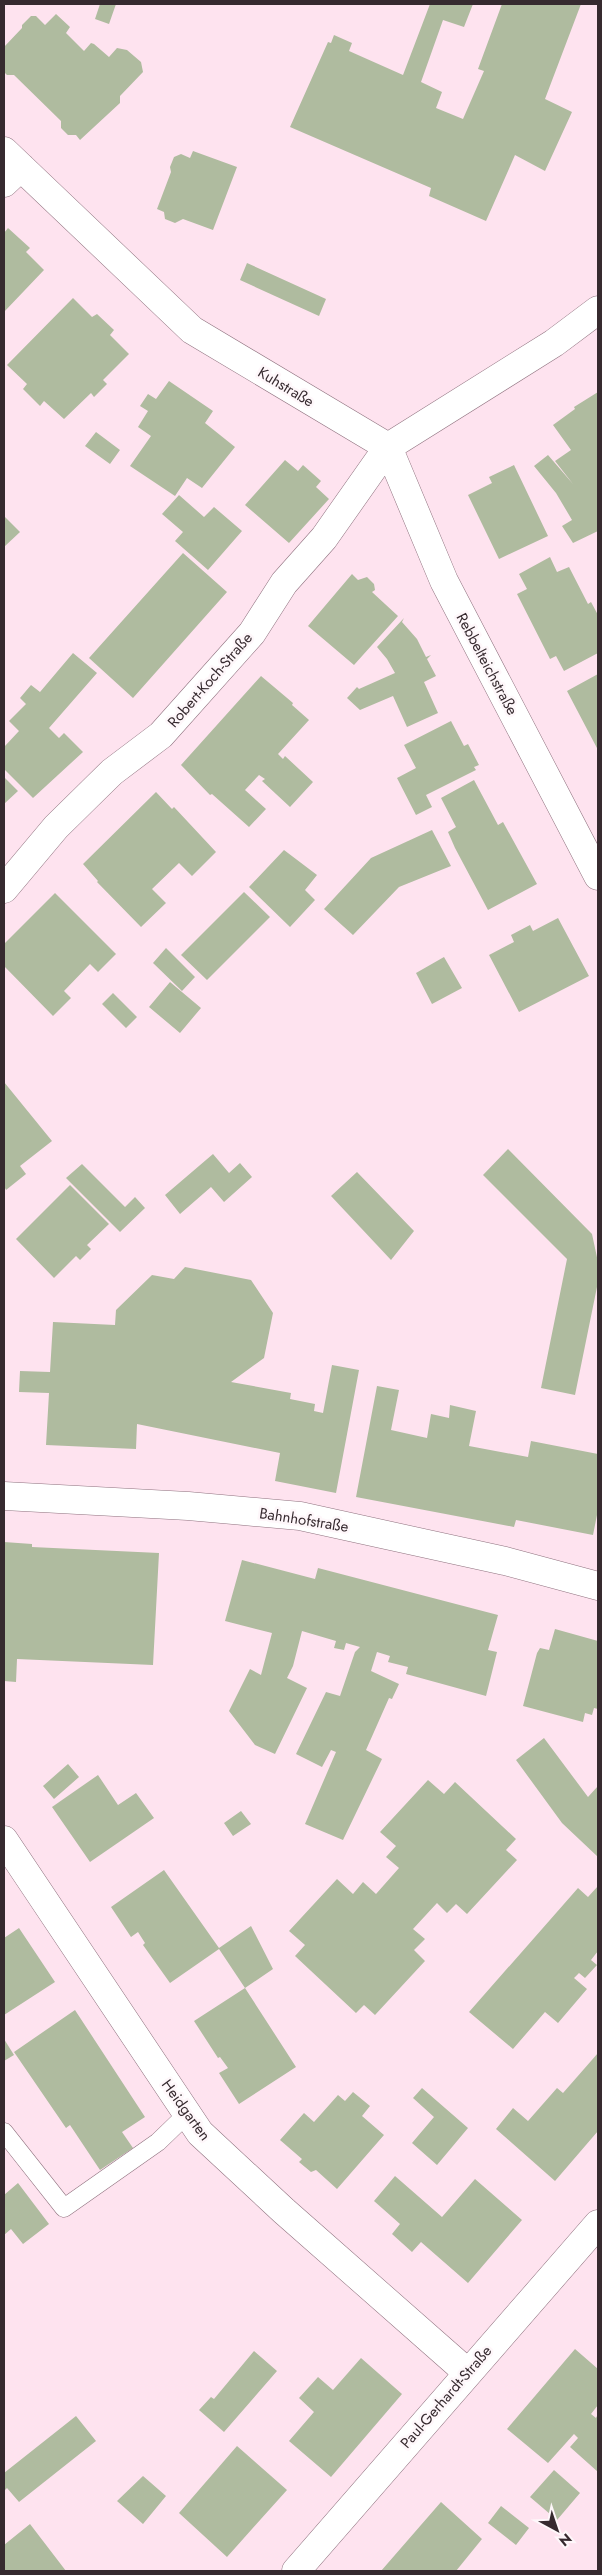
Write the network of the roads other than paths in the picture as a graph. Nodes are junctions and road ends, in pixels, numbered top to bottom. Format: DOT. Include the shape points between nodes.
graph roads {
  1 [pos="9,167"];
  2 [pos="598,310"];
  3 [pos="388,447"];
  4 [pos="598,876"];
  5 [pos="4,889"];
  6 [pos="4,1496"];
  7 [pos="598,1586"];
  8 [pos="4,1840"];
  9 [pos="187,2114"];
  10 [pos="4,2132"];
  11 [pos="598,2224"];
  12 [pos="468,2373"];
  13 [pos="296,2571"];
  1 -- 3 [label="street, Kuhstraße" via="192,330"];
  2 -- 3 [label="street" via="554,343"];
  3 -- 4 [label="street, Rebbelteichstraße" via="444,580"];
  3 -- 5 [label="street, Robert-Koch-Straße" via="324,538 284,583 252,633 162,735 112,772 56,827"];
  6 -- 7 [label="street, Bahnhofstraße" via="300,1516 505,1561"];
  8 -- 9 [label="street, Heidgarten"];
  9 -- 10 [label="lane" via="158,2142 64,2208"];
  9 -- 12 [label="street, Heidgarten" via="200,2133 284,2211"];
  11 -- 12 [label="street, Paul-Gerhardt-Straße"];
  12 -- 13 [label="street, Paul-Gerhardt-Straße"];
}
